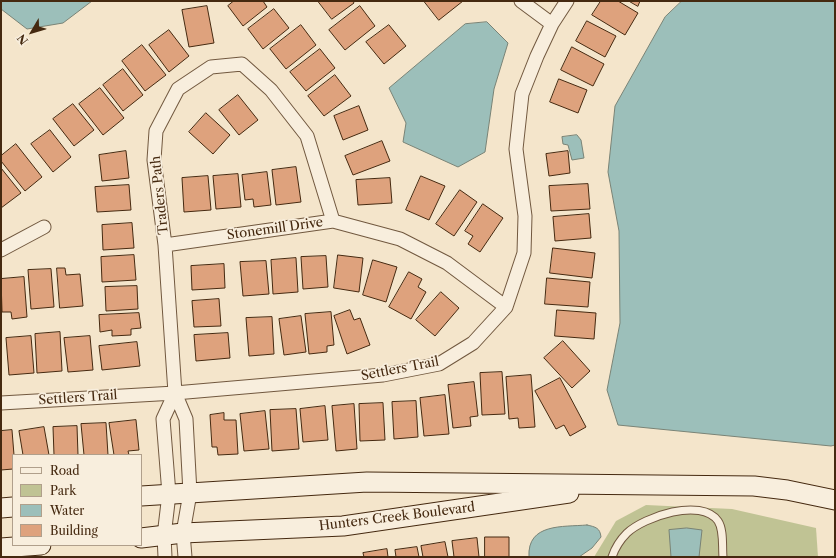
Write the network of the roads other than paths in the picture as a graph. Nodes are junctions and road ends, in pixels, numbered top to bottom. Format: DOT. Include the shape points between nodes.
graph roads {
  1 [pos="521,1"];
  2 [pos="567,1"];
  3 [pos="552,24"];
  4 [pos="333,221"];
  5 [pos="44,227"];
  6 [pos="165,245"];
  7 [pos="1,250"];
  8 [pos="506,307"];
  9 [pos="175,394"];
  10 [pos="1,403"];
  11 [pos="628,484"];
  12 [pos="190,493"];
  13 [pos="169,494"];
  14 [pos="142,496"];
  15 [pos="835,500"];
  16 [pos="12,507"];
  17 [pos="1,508"];
  18 [pos="183,533"];
  19 [pos="164,536"];
  20 [pos="142,538"];
  21 [pos="27,546"];
  22 [pos="1,548"];
  23 [pos="165,557"];
  24 [pos="185,557"];
  25 [pos="612,557"];
  26 [pos="723,557"];
  1 -- 3 [label="street"];
  2 -- 3 [label="street, Settlers Trail"];
  3 -- 8 [label="street, Settlers Trail" via="522,94 516,149 525,216 524,253"];
  4 -- 6 [label="street, Stonemill Drive"];
  4 -- 6 [label="street, Traders Path" via="307,136 271,90 242,64 211,67 178,89 156,131 154,160"];
  4 -- 8 [label="street, Stonemill Drive" via="400,239 447,263"];
  5 -- 7 [label="street"];
  6 -- 9 [label="street, Traders Path"];
  8 -- 9 [label="street, Settlers Trail" via="473,343 439,364 383,375"];
  9 -- 10 [label="street, Settlers Trail"];
  9 -- 12 [label="street, Traders Path" via="186,419"];
  9 -- 13 [label="street, Traders Path" via="163,419"];
  11 -- 12 [label="street, Hunters Creek Boulevard" via="367,482"];
  11 -- 15 [label="street, Hunters Creek Boulevard" via="754,486"];
  11 -- 18 [label="street, Hunters Creek Boulevard" via="343,526"];
  12 -- 13 [label="street, Hunters Creek Boulevard"];
  12 -- 18 [label="street, Traders Path"];
  13 -- 14 [label="street, Hunters Creek Boulevard"];
  13 -- 19 [label="street, Traders Path"];
  16 -- 17 [label="street"];
  18 -- 19 [label="street, Hunters Creek Boulevard"];
  18 -- 24 [label="street, Traders Path"];
  19 -- 20 [label="street, Hunters Creek Boulevard"];
  19 -- 23 [label="street, Traders Path"];
  21 -- 22 [label="street"];
  25 -- 26 [label="lane" via="619,542 647,521 672,512 702,510 718,521"];
}
